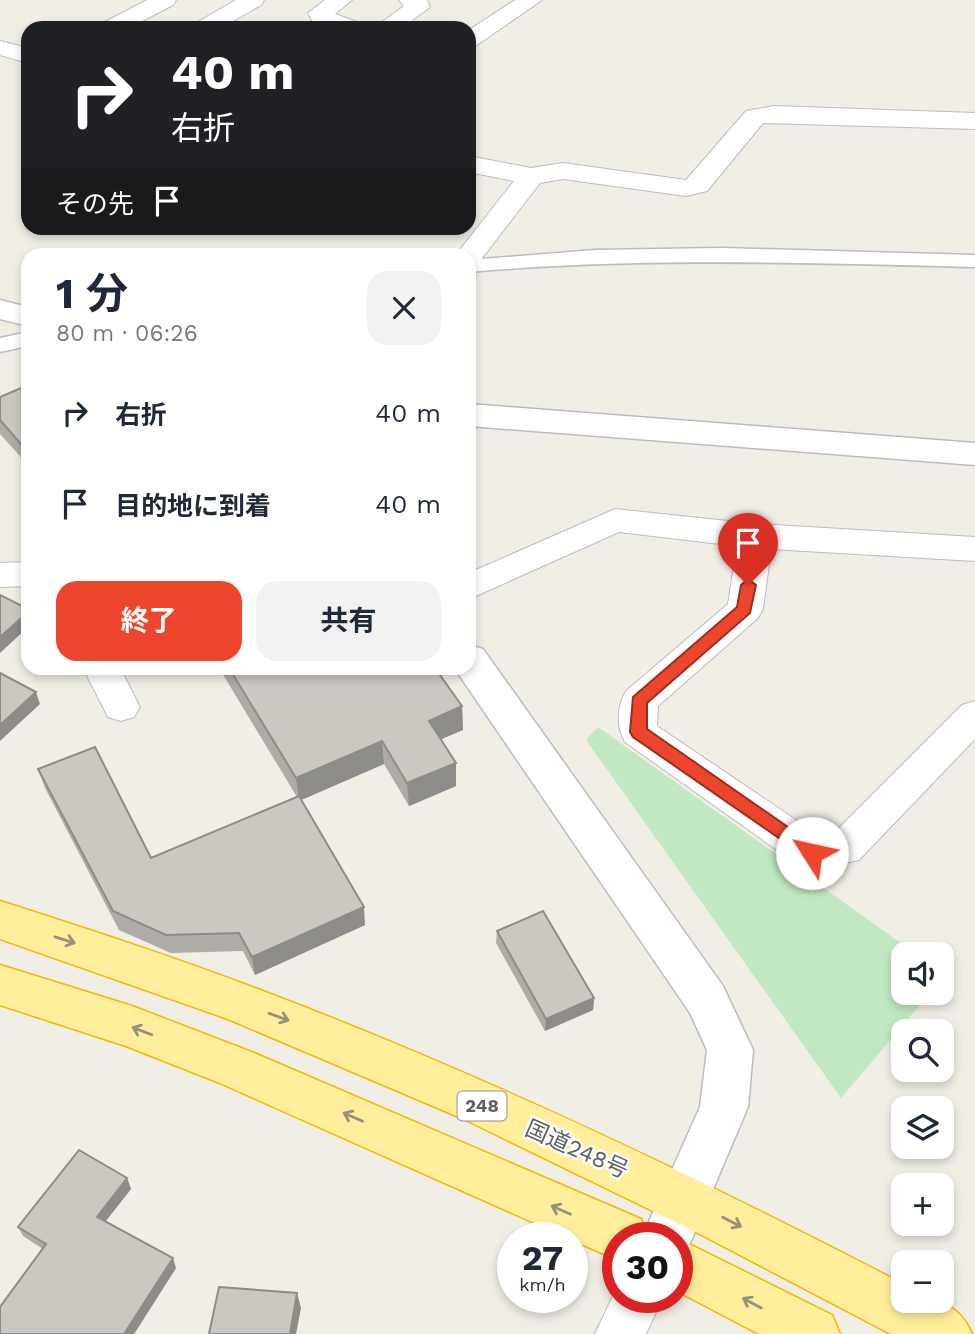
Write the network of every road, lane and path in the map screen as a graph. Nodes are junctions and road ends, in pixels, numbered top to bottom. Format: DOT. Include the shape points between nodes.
graph roads {
  1 [pos="165,0"];
  2 [pos="253,0"];
  3 [pos="341,0"];
  4 [pos="410,0"];
  5 [pos="531,0"];
  6 [pos="124,21"];
  7 [pos="216,21"];
  8 [pos="331,21"];
  9 [pos="397,21"];
  10 [pos="476,35"];
  11 [pos="0,48"];
  12 [pos="21,54"];
  13 [pos="975,121"];
  14 [pos="476,165"];
  15 [pos="531,176"];
  16 [pos="475,248"];
  17 [pos="975,261"];
  18 [pos="476,266"];
  19 [pos="0,309"];
  20 [pos="21,315"];
  21 [pos="21,340"];
  22 [pos="0,345"];
  23 [pos="476,416"];
  24 [pos="975,454"];
  25 [pos="756,536"];
  26 [pos="975,549"];
  27 [pos="21,574"];
  28 [pos="0,575"];
  29 [pos="476,584"];
  30 [pos="476,669"];
  31 [pos="105,675"];
  32 [pos="121,707"];
  33 [pos="975,715"];
  34 [pos="0,920"];
  35 [pos="0,985"];
  36 [pos="676,1218"];
  37 [pos="602,1228"];
  38 [pos="693,1271"];
  39 [pos="630,1313"];
  40 [pos="620,1334"];
  41 [pos="813,1334"];
  42 [pos="945,1334"];
  1 -- 6 [label="street"];
  2 -- 7 [label="street"];
  3 -- 8 [label="street" via="320,13"];
  4 -- 9 [label="street" via="418,7"];
  5 -- 10 [label="street"];
  11 -- 12 [label="street"];
  13 -- 15 [label="street" via="755,116 698,185 686,188 563,171"];
  14 -- 15 [label="street"];
  15 -- 16 [label="street"];
  17 -- 18 [label="street" via="644,255"];
  19 -- 20 [label="street"];
  21 -- 22 [label="street"];
  23 -- 24 [label="street"];
  25 -- 26 [label="street"];
  25 -- 29 [label="street" via="615,520"];
  25 -- 33 [label="street" via="745,609 639,701 638,732 812,853 845,848"];
  27 -- 28 [label="street"];
  30 -- 36 [label="street" via="707,1000 730,1050 724,1107"];
  31 -- 32 [label="street"];
  34 -- 36 [label="highway, 国道248号 / 248, one-way" via="289,1020"];
  37 -- 35 [label="highway, one-way" via="237,1068 132,1027"];
  36 -- 42 [label="highway, 国道248号 / 248, one-way"];
  41 -- 38 [label="highway, one-way"];
  39 -- 40 [label="street"];
}
